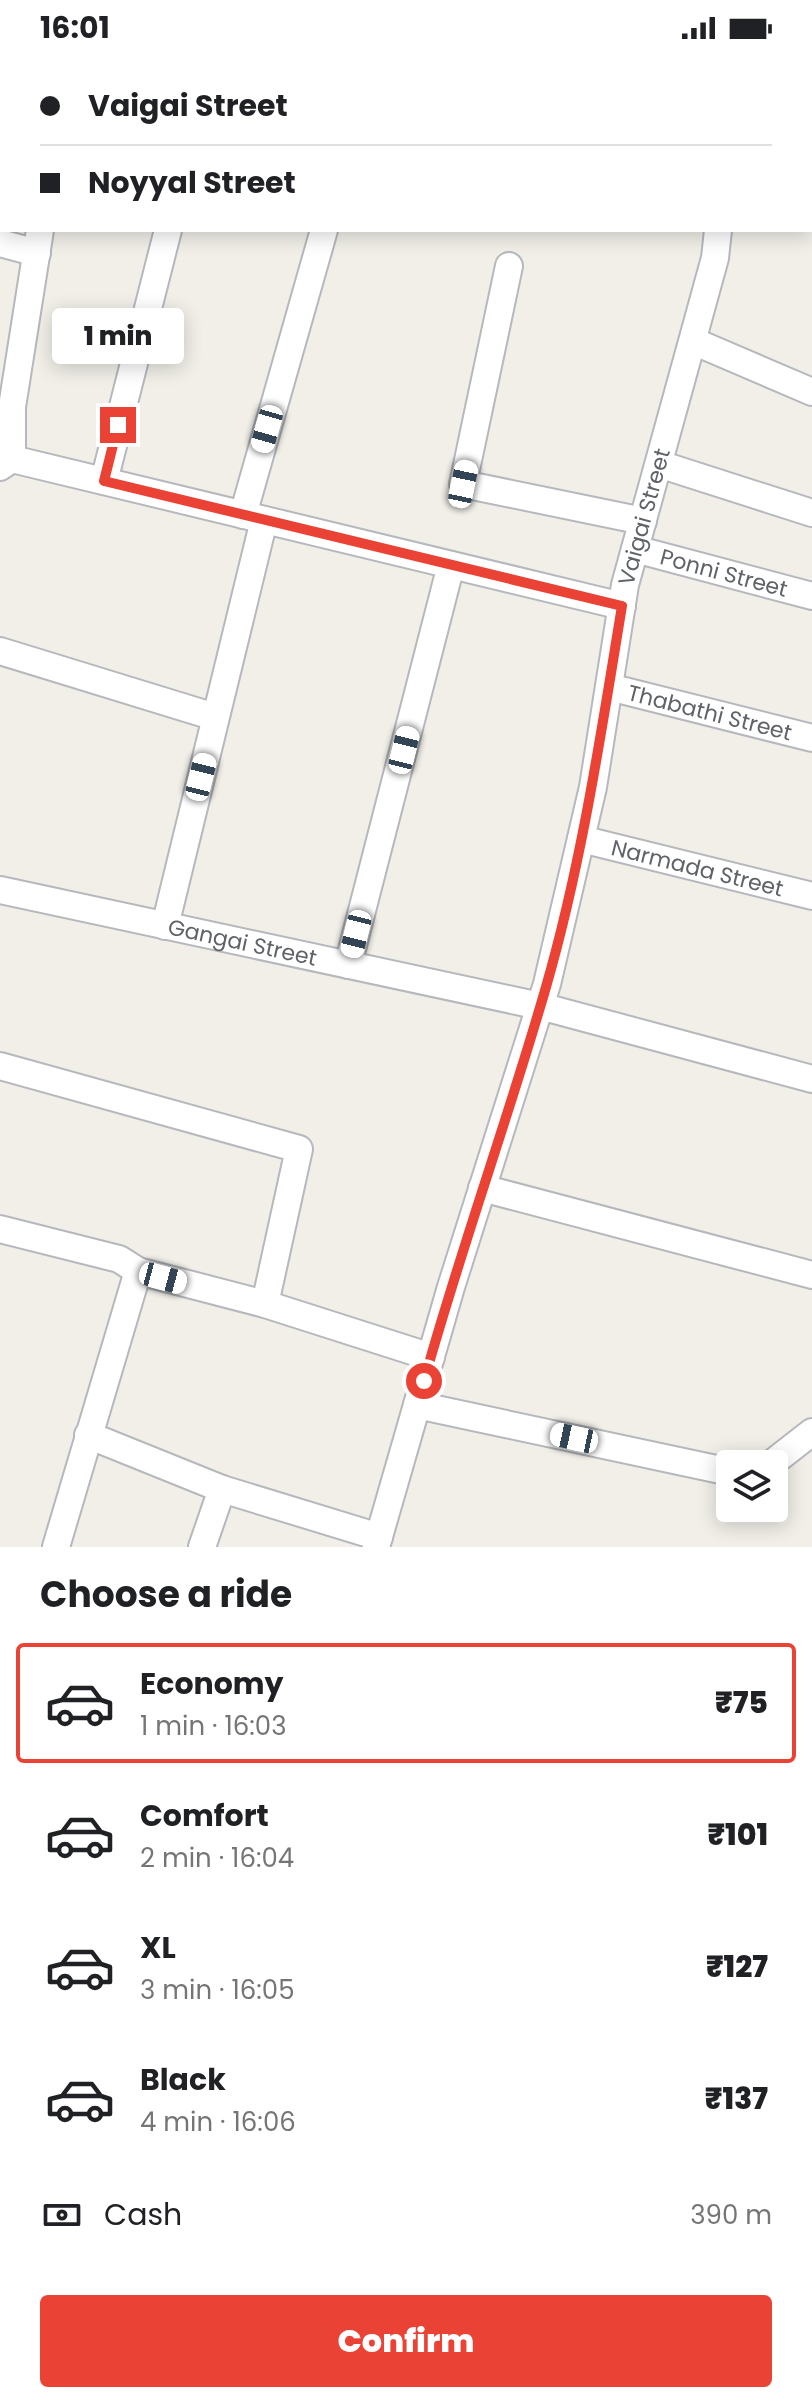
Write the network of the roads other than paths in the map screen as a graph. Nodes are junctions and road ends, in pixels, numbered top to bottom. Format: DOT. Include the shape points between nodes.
graph roads {
  1 [pos="167,232"];
  2 [pos="324,232"];
  3 [pos="718,232"];
  4 [pos="38,242"];
  5 [pos="0,243"];
  6 [pos="509,266"];
  7 [pos="693,341"];
  8 [pos="812,392"];
  9 [pos="6,405"];
  10 [pos="6,463"];
  11 [pos="659,464"];
  12 [pos="104,481"];
  13 [pos="812,513"];
  14 [pos="253,517"];
  15 [pos="643,521"];
  16 [pos="635,549"];
  17 [pos="451,565"];
  18 [pos="812,596"];
  19 [pos="622,606"];
  20 [pos="0,651"];
  21 [pos="609,687"];
  22 [pos="215,717"];
  23 [pos="812,738"];
  24 [pos="581,839"];
  25 [pos="0,890"];
  26 [pos="812,896"];
  27 [pos="165,926"];
  28 [pos="348,965"];
  29 [pos="540,1006"];
  30 [pos="0,1066"];
  31 [pos="812,1079"];
  32 [pos="482,1188"];
  33 [pos="0,1229"];
  34 [pos="138,1271"];
  35 [pos="812,1275"];
  36 [pos="265,1304"];
  37 [pos="431,1357"];
  38 [pos="417,1405"];
  39 [pos="812,1432"];
  40 [pos="88,1435"];
  41 [pos="788,1451"];
  42 [pos="716,1469"];
  43 [pos="222,1489"];
  44 [pos="378,1542"];
  45 [pos="56,1547"];
  46 [pos="202,1547"];
  1 -- 12 [label="street"];
  2 -- 14 [label="street"];
  3 -- 7 [label="street, Vaigai Street"];
  4 -- 5 [label="street"];
  4 -- 9 [label="street"];
  6 -- 15 [label="street" via="463,484"];
  7 -- 8 [label="street"];
  7 -- 11 [label="street, Vaigai Street"];
  9 -- 10 [label="street"];
  10 -- 12 [label="street"];
  11 -- 13 [label="street"];
  11 -- 15 [label="street, Vaigai Street"];
  12 -- 14 [label="street"];
  14 -- 17 [label="street"];
  14 -- 22 [label="street"];
  15 -- 16 [label="street, Vaigai Street"];
  16 -- 18 [label="street, Ponni Street"];
  16 -- 19 [label="street, Vaigai Street"];
  17 -- 19 [label="street"];
  17 -- 28 [label="street"];
  19 -- 21 [label="street, Vaigai Street"];
  20 -- 22 [label="street"];
  21 -- 23 [label="street, Thabathi Street"];
  21 -- 24 [label="street, Vaigai Street"];
  22 -- 27 [label="street"];
  24 -- 26 [label="street, Narmada Street"];
  24 -- 29 [label="street, Vaigai Street"];
  25 -- 27 [label="street, Gangai Street"];
  27 -- 28 [label="street, Gangai Street"];
  28 -- 29 [label="street, Gangai Street"];
  29 -- 31 [label="street, Gangai Street"];
  29 -- 32 [label="street, Vaigai Street"];
  30 -- 36 [label="street" via="299,1149"];
  32 -- 35 [label="street"];
  32 -- 37 [label="street, Vaigai Street"];
  33 -- 34 [label="street" via="119,1259"];
  34 -- 36 [label="street"];
  34 -- 40 [label="street"];
  36 -- 37 [label="street"];
  37 -- 38 [label="street, Vaigai Street"];
  38 -- 42 [label="street"];
  38 -- 44 [label="street, Vaigai Street"];
  39 -- 41 [label="street"];
  40 -- 43 [label="street"];
  40 -- 45 [label="street"];
  43 -- 44 [label="street"];
  43 -- 46 [label="street"];
}
